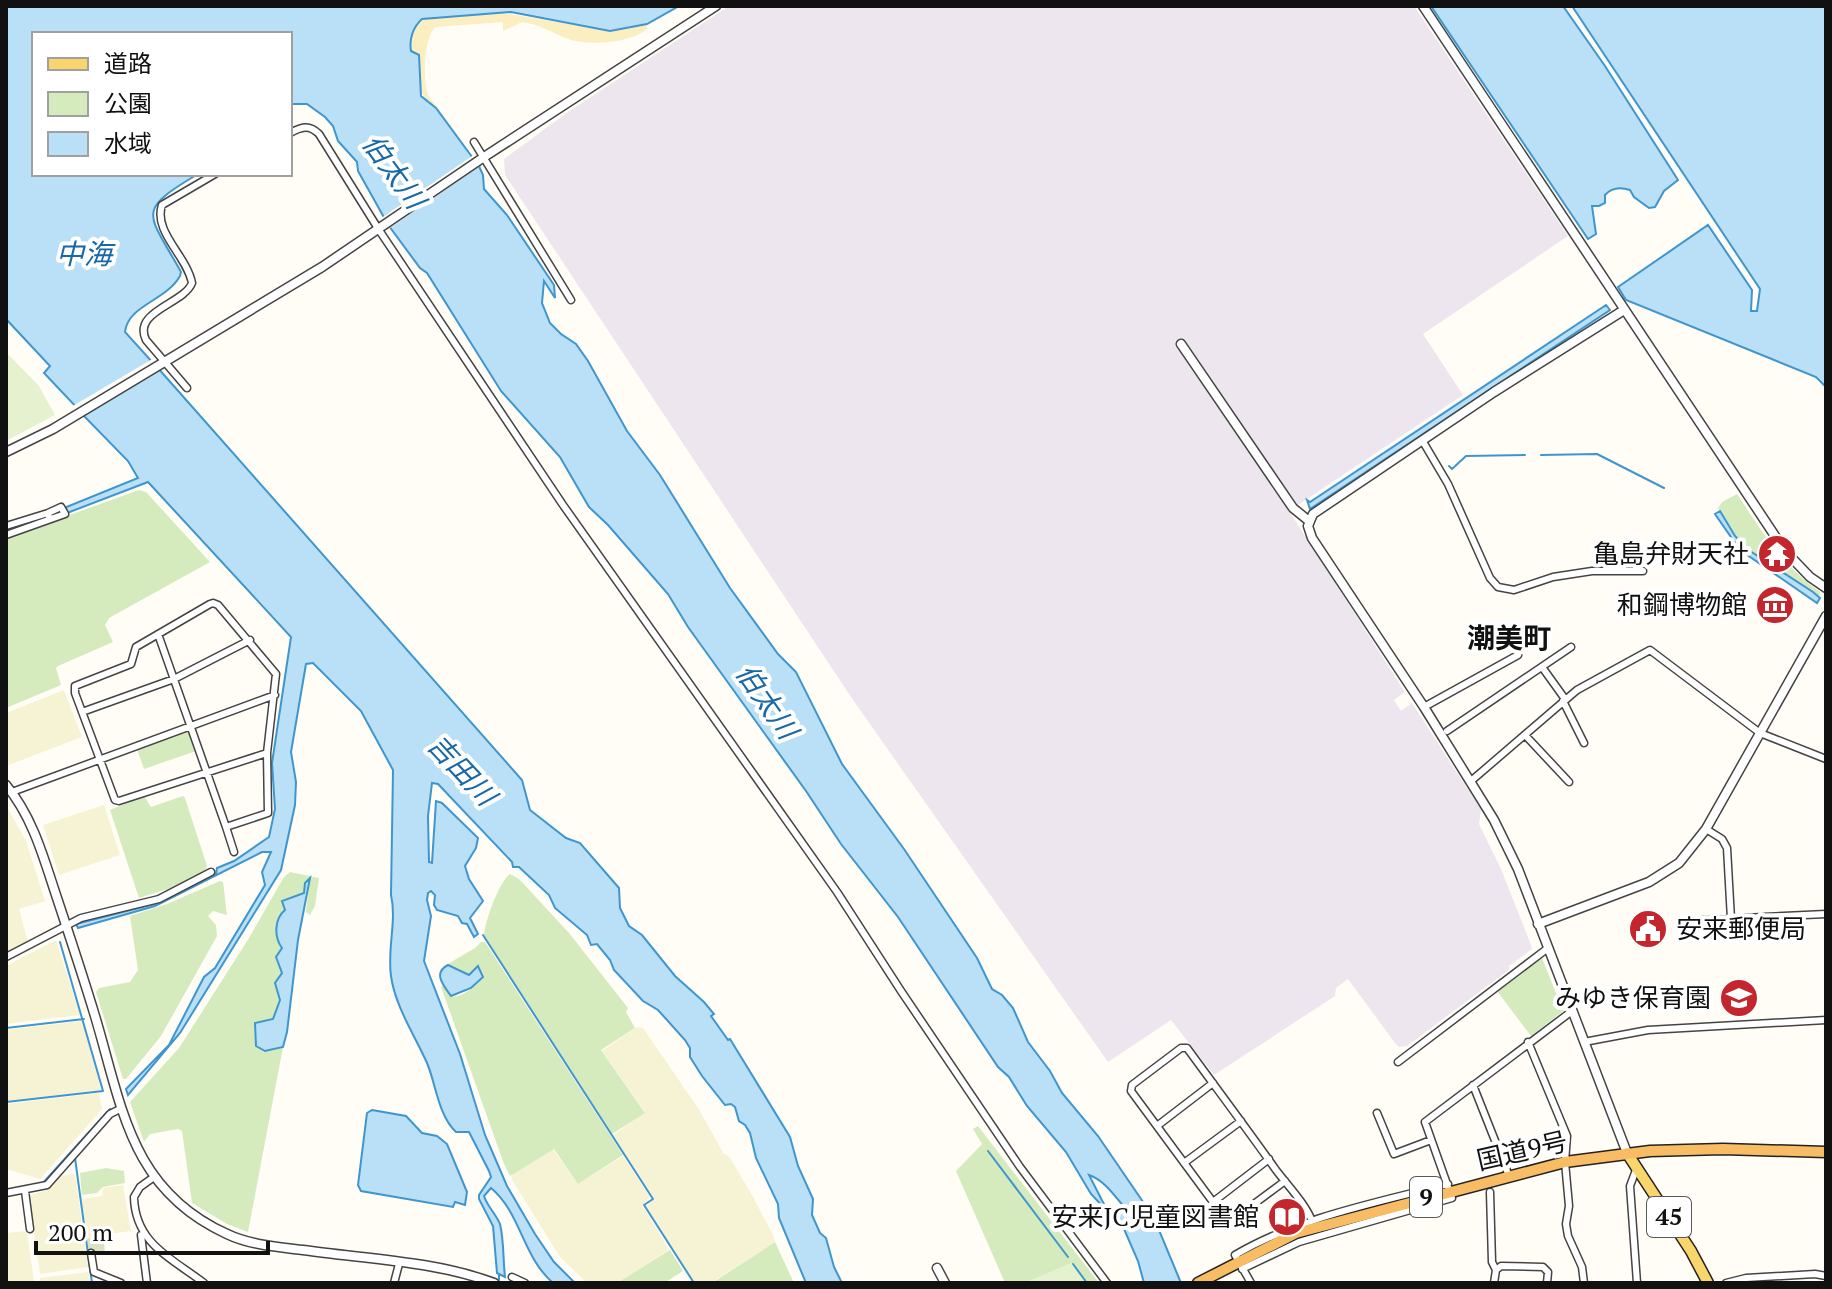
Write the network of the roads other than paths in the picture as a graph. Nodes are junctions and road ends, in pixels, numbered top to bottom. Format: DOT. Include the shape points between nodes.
graph roads {
  1 [pos="716,6"];
  2 [pos="1423,6"];
  3 [pos="292,132"];
  4 [pos="474,142"];
  5 [pos="484,157"];
  6 [pos="211,176"];
  7 [pos="379,230"];
  8 [pos="571,300"];
  9 [pos="1624,310"];
  10 [pos="1181,344"];
  11 [pos="161,362"];
  12 [pos="187,388"];
  13 [pos="1422,440"];
  14 [pos="6,452"];
  15 [pos="62,509"];
  16 [pos="49,516"];
  17 [pos="1309,521"];
  18 [pos="6,526"];
  19 [pos="6,535"];
  20 [pos="1643,571"];
  21 [pos="1826,588"];
  22 [pos="1826,616"];
  23 [pos="158,634"];
  24 [pos="250,640"];
  25 [pos="1571,647"];
  26 [pos="1518,655"];
  27 [pos="1542,667"];
  28 [pos="174,679"];
  29 [pos="275,695"];
  30 [pos="1564,700"];
  31 [pos="1424,707"];
  32 [pos="82,712"];
  33 [pos="190,726"];
  34 [pos="1447,731"];
  35 [pos="1760,733"];
  36 [pos="1525,735"];
  37 [pos="1584,743"];
  38 [pos="267,753"];
  39 [pos="1826,759"];
  40 [pos="99,760"];
  41 [pos="208,771"];
  42 [pos="1471,781"];
  43 [pos="1569,782"];
  44 [pos="9,789"];
  45 [pos="226,827"];
  46 [pos="1706,829"];
  47 [pos="234,852"];
  48 [pos="211,872"];
  49 [pos="1826,914"];
  50 [pos="1731,919"];
  51 [pos="1702,920"];
  52 [pos="1538,924"];
  53 [pos="66,927"];
  54 [pos="1548,948"];
  55 [pos="6,957"];
  56 [pos="1572,1011"];
  57 [pos="1826,1020"];
  58 [pos="1528,1042"];
  59 [pos="1584,1042"];
  60 [pos="1398,1062"];
  61 [pos="1213,1083"];
  62 [pos="1473,1085"];
  63 [pos="120,1109"];
  64 [pos="1377,1113"];
  65 [pos="1241,1121"];
  66 [pos="1157,1126"];
  67 [pos="1431,1140"];
  68 [pos="1826,1152"];
  69 [pos="1627,1153"];
  70 [pos="1269,1159"];
  71 [pos="1565,1162"];
  72 [pos="1184,1163"];
  73 [pos="1636,1170"];
  74 [pos="1509,1176"];
  75 [pos="154,1177"];
  76 [pos="1285,1181"];
  77 [pos="1450,1187"];
  78 [pos="25,1191"];
  79 [pos="1490,1192"];
  80 [pos="6,1193"];
  81 [pos="1213,1202"];
  82 [pos="1311,1221"];
  83 [pos="30,1229"];
  84 [pos="140,1230"];
  85 [pos="91,1253"];
  86 [pos="399,1264"];
  87 [pos="1237,1264"];
  88 [pos="937,1268"];
  89 [pos="1496,1270"];
  90 [pos="1826,1276"];
  91 [pos="512,1277"];
  92 [pos="490,1282"];
  93 [pos="121,1283"];
  94 [pos="147,1283"];
  95 [pos="204,1283"];
  96 [pos="394,1283"];
  97 [pos="525,1283"];
  98 [pos="945,1283"];
  99 [pos="1107,1283"];
  100 [pos="1198,1283"];
  101 [pos="1251,1283"];
  102 [pos="1494,1283"];
  103 [pos="1547,1283"];
  104 [pos="1584,1283"];
  105 [pos="1637,1283"];
  106 [pos="1708,1283"];
  107 [pos="1726,1283"];
  1 -- 5 [label="street"];
  2 -- 9 [label="street"];
  3 -- 7 [label="street" via="309,127 319,134"];
  4 -- 5 [label="street"];
  5 -- 7 [label="street"];
  5 -- 8 [label="street"];
  6 -- 11 [label="street" via="171,198 159,213 192,283 145,322 144,337"];
  7 -- 11 [label="street"];
  7 -- 99 [label="street" via="563,505 837,892 1020,1167"];
  9 -- 13 [label="street"];
  9 -- 21 [label="street" via="1785,551"];
  10 -- 17 [label="street" via="1293,508"];
  11 -- 12 [label="street"];
  11 -- 14 [label="street"];
  13 -- 17 [label="street"];
  13 -- 20 [label="street" via="1498,587 1514,590 1592,571"];
  15 -- 16 [label="street" via="65,514"];
  16 -- 18 [label="street"];
  16 -- 19 [label="street"];
  17 -- 31 [label="street" via="1312,538"];
  22 -- 35 [label="street"];
  23 -- 24 [label="street" via="213,603"];
  23 -- 28 [label="street"];
  23 -- 32 [label="street" via="134,649 131,664 75,686"];
  24 -- 28 [label="street"];
  24 -- 29 [label="street" via="276,672"];
  25 -- 27 [label="street"];
  26 -- 31 [label="street"];
  27 -- 30 [label="street"];
  27 -- 34 [label="street"];
  28 -- 32 [label="street"];
  28 -- 33 [label="street"];
  29 -- 33 [label="street"];
  29 -- 38 [label="street"];
  30 -- 35 [label="street" via="1652,650"];
  30 -- 36 [label="street"];
  30 -- 37 [label="street"];
  31 -- 42 [label="street"];
  32 -- 40 [label="street"];
  33 -- 40 [label="street"];
  33 -- 41 [label="street"];
  35 -- 39 [label="street"];
  35 -- 46 [label="street"];
  36 -- 42 [label="street"];
  36 -- 43 [label="street"];
  38 -- 41 [label="street"];
  38 -- 45 [label="street" via="268,813"];
  40 -- 41 [label="street" via="116,801"];
  40 -- 44 [label="street"];
  41 -- 45 [label="street"];
  42 -- 52 [label="street" via="1518,869"];
  44 -- 53 [label="street" via="36,837"];
  45 -- 47 [label="street"];
  46 -- 50 [label="street" via="1727,848"];
  46 -- 52 [label="street" via="1666,872"];
  48 -- 53 [label="street" via="159,899 81,918"];
  49 -- 50 [label="street"];
  50 -- 51 [label="street"];
  52 -- 54 [label="street"];
  53 -- 55 [label="street"];
  53 -- 63 [label="street"];
  54 -- 56 [label="street"];
  54 -- 60 [label="street"];
  56 -- 58 [label="street"];
  56 -- 59 [label="street"];
  57 -- 59 [label="street" via="1648,1030"];
  58 -- 62 [label="street"];
  58 -- 71 [label="street" via="1567,1136"];
  59 -- 69 [label="street"];
  61 -- 65 [label="street"];
  61 -- 66 [label="street"];
  61 -- 66 [label="street" via="1187,1048 1181,1048 1132,1085"];
  62 -- 67 [label="street" via="1425,1122"];
  62 -- 74 [label="street"];
  63 -- 75 [label="street" via="132,1142"];
  63 -- 78 [label="street" via="47,1185"];
  64 -- 67 [label="street" via="1394,1154"];
  65 -- 70 [label="street"];
  65 -- 72 [label="street"];
  66 -- 72 [label="street"];
  67 -- 77 [label="street"];
  68 -- 69 [label="highway, 国道9号 / 9"];
  69 -- 71 [label="highway, 国道9号 / 9"];
  69 -- 73 [label="main road, 45"];
  70 -- 76 [label="street"];
  70 -- 81 [label="street"];
  71 -- 74 [label="highway, 国道9号 / 9"];
  71 -- 104 [label="street" via="1566,1224"];
  72 -- 81 [label="street"];
  73 -- 105 [label="street" via="1630,1186"];
  73 -- 106 [label="main road, 45"];
  74 -- 77 [label="highway, 国道9号 / 9"];
  75 -- 84 [label="street" via="134,1197"];
  75 -- 86 [label="street" via="184,1208 237,1239"];
  76 -- 81 [label="street" via="1231,1221"];
  76 -- 82 [label="street"];
  77 -- 82 [label="street"];
  77 -- 87 [label="highway, 国道9号 / 9" via="1296,1233"];
  77 -- 87 [label="street" via="1450,1199 1316,1235"];
  78 -- 80 [label="street"];
  78 -- 83 [label="street"];
  79 -- 89 [label="street"];
  82 -- 87 [label="street" via="1235,1255"];
  84 -- 94 [label="street"];
  84 -- 95 [label="street"];
  85 -- 93 [label="street" via="94,1272"];
  86 -- 92 [label="street"];
  86 -- 96 [label="street"];
  87 -- 100 [label="highway, 国道9号 / 9"];
  87 -- 101 [label="street"];
  88 -- 98 [label="street"];
  89 -- 102 [label="street"];
  89 -- 103 [label="street" via="1543,1267"];
  90 -- 107 [label="street"];
  91 -- 97 [label="street"];
}
